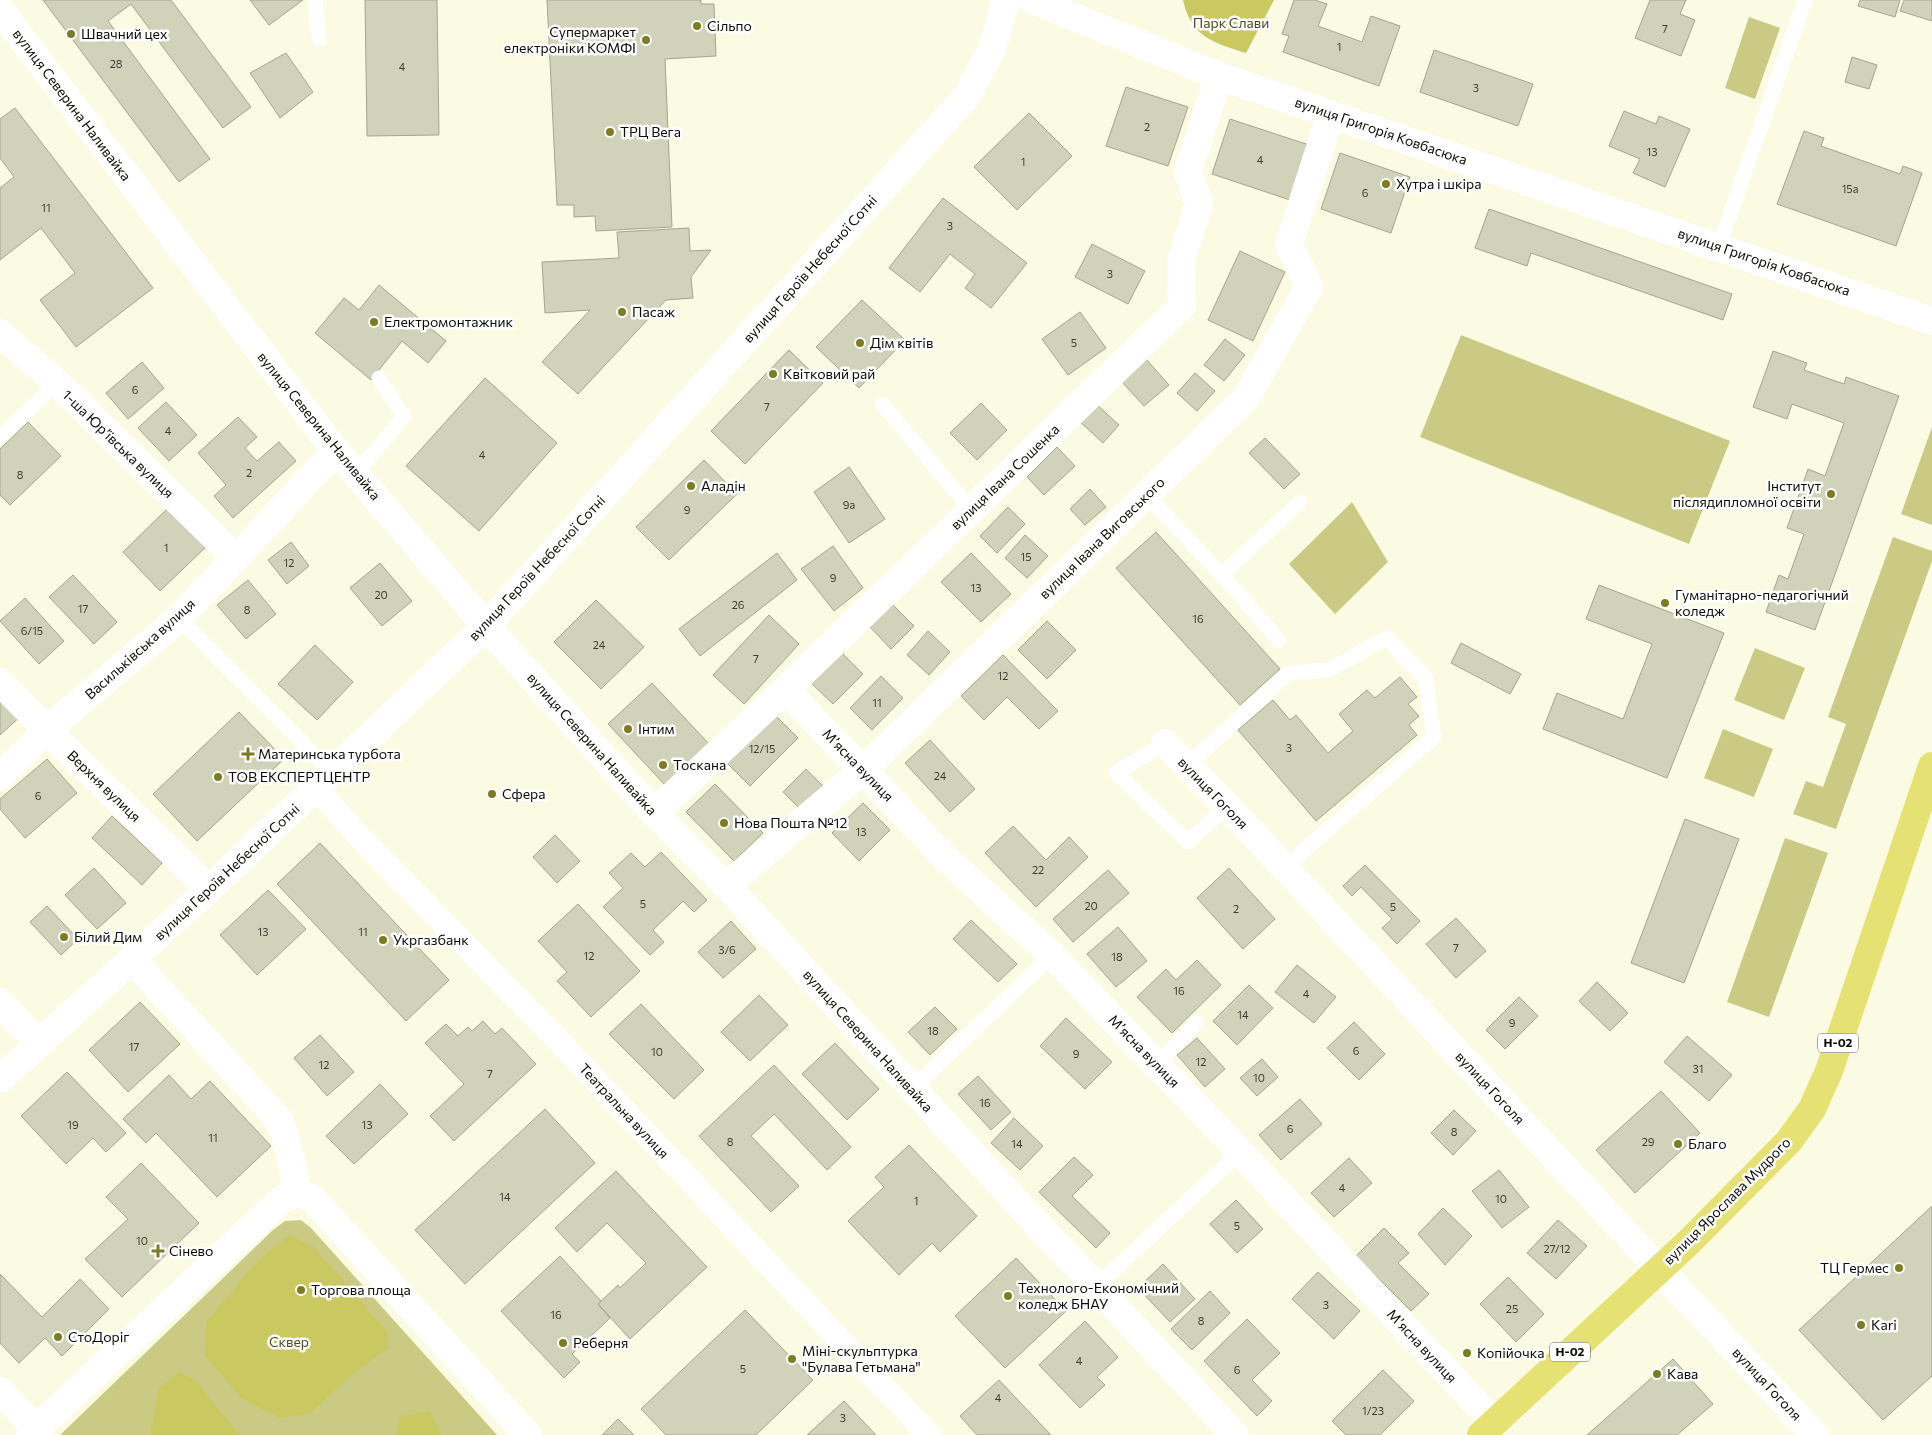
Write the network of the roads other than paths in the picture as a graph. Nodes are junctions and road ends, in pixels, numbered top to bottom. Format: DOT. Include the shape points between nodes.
graph roads {
  1 [pos="315,0"];
  2 [pos="1006,0"];
  3 [pos="1032,0"];
  4 [pos="1805,0"];
  5 [pos="0,10"];
  6 [pos="319,39"];
  7 [pos="1219,76"];
  8 [pos="1331,114"];
  9 [pos="1719,246"];
  10 [pos="1932,320"];
  11 [pos="0,332"];
  12 [pos="379,378"];
  13 [pos="57,384"];
  14 [pos="884,405"];
  15 [pos="0,437"];
  16 [pos="336,451"];
  17 [pos="356,474"];
  18 [pos="1147,495"];
  19 [pos="1300,502"];
  20 [pos="972,509"];
  21 [pos="235,557"];
  22 [pos="1221,575"];
  23 [pos="179,618"];
  24 [pos="486,626"];
  25 [pos="1279,642"];
  26 [pos="0,682"];
  27 [pos="785,690"];
  28 [pos="46,730"];
  29 [pos="1165,743"];
  30 [pos="1187,766"];
  31 [pos="1932,766"];
  32 [pos="863,770"];
  33 [pos="0,776"];
  34 [pos="324,781"];
  35 [pos="1227,806"];
  36 [pos="654,813"];
  37 [pos="1284,868"];
  38 [pos="726,886"];
  39 [pos="209,890"];
  40 [pos="1052,956"];
  41 [pos="132,960"];
  42 [pos="0,1002"];
  43 [pos="1196,1023"];
  44 [pos="39,1043"];
  45 [pos="1157,1065"];
  46 [pos="0,1080"];
  47 [pos="912,1089"];
  48 [pos="1240,1152"];
  49 [pos="297,1193"];
  50 [pos="1659,1269"];
  51 [pos="1096,1287"];
  52 [pos="0,1392"];
  53 [pos="1488,1429"];
  54 [pos="33,1432"];
  55 [pos="528,1435"];
  56 [pos="929,1435"];
  57 [pos="1236,1435"];
  58 [pos="1815,1435"];
  1 -- 6 [label="lane"];
  2 -- 24 [label="street, вулиця Героїв Небесної Сотні" via="992,49 966,97"];
  3 -- 7 [label="street, вулиця Григорія Ковбасюка"];
  4 -- 9 [label="lane"];
  5 -- 16 [label="street, вулиця Северина Наливайка"];
  7 -- 8 [label="street, вулиця Григорія Ковбасюка"];
  7 -- 20 [label="street, вулиця Івана Сошенка" via="1188,172 1199,204 1182,261 1182,306"];
  8 -- 9 [label="street, вулиця Григорія Ковбасюка"];
  8 -- 18 [label="street, вулиця Івана Виговського" via="1289,244 1309,287 1246,398"];
  9 -- 10 [label="street, вулиця Григорія Ковбасюка"];
  11 -- 13 [label="street, 1-ша Юрʼївська вулиця"];
  12 -- 17 [label="lane" via="404,416"];
  13 -- 15 [label="lane"];
  13 -- 21 [label="street, 1-ша Юрʼївська вулиця"];
  14 -- 20 [label="lane"];
  16 -- 17 [label="street, вулиця Северина Наливайка"];
  16 -- 21 [label="street, Васильківська вулиця"];
  17 -- 24 [label="street, вулиця Северина Наливайка"];
  18 -- 22 [label="lane"];
  18 -- 32 [label="street, вулиця Івана Виговського"];
  19 -- 22 [label="lane"];
  20 -- 27 [label="street, вулиця Івана Сошенка"];
  21 -- 23 [label="street, Васильківська вулиця"];
  22 -- 25 [label="lane"];
  23 -- 28 [label="street, Васильківська вулиця"];
  23 -- 34 [label="lane"];
  24 -- 34 [label="street, вулиця Героїв Небесної Сотні"];
  24 -- 36 [label="street, вулиця Северина Наливайка"];
  26 -- 28 [label="street, Верхня вулиця"];
  27 -- 32 [label="street, Мʼясна вулиця"];
  27 -- 36 [label="street, вулиця Івана Сошенка"];
  28 -- 33 [label="street, Васильківська вулиця"];
  28 -- 39 [label="street, Верхня вулиця"];
  29 -- 30 [label="street, вулиця Гоголя"];
  29 -- 35 [label="lane" via="1116,773 1188,842"];
  30 -- 35 [label="street, вулиця Гоголя"];
  30 -- 37 [label="lane" via="1288,673 1329,670 1386,638 1425,677 1434,737"];
  31 -- 50 [label="main road, вулиця Ярослава Мудрого / Н-02" via="1829,1070 1812,1109 1789,1141"];
  32 -- 38 [label="street, вулиця Івана Виговського"];
  32 -- 40 [label="street, Мʼясна вулиця" via="942,855"];
  34 -- 39 [label="street, вулиця Героїв Небесної Сотні"];
  34 -- 56 [label="street, Театральна вулиця" via="359,836 571,1054"];
  35 -- 37 [label="street, вулиця Гоголя"];
  36 -- 38 [label="street, вулиця Северина Наливайка"];
  37 -- 50 [label="street, вулиця Гоголя"];
  38 -- 47 [label="street, вулиця Северина Наливайка"];
  39 -- 41 [label="street, вулиця Героїв Небесної Сотні"];
  40 -- 45 [label="street, Мʼясна вулиця"];
  40 -- 47 [label="lane"];
  41 -- 44 [label="street, вулиця Героїв Небесної Сотні"];
  41 -- 49 [label="street" via="280,1121"];
  42 -- 44 [label="street"];
  43 -- 45 [label="lane"];
  44 -- 46 [label="street, вулиця Героїв Небесної Сотні"];
  45 -- 48 [label="street, Мʼясна вулиця"];
  47 -- 51 [label="street, вулиця Северина Наливайка"];
  48 -- 51 [label="lane"];
  48 -- 53 [label="street, Мʼясна вулиця"];
  49 -- 54 [label="street" via="282,1199"];
  49 -- 55 [label="street" via="312,1198"];
  50 -- 53 [label="main road, вулиця Ярослава Мудрого / Н-02"];
  50 -- 58 [label="street, вулиця Гоголя"];
  51 -- 57 [label="street, вулиця Северина Наливайка"];
  52 -- 54 [label="street"];
}
